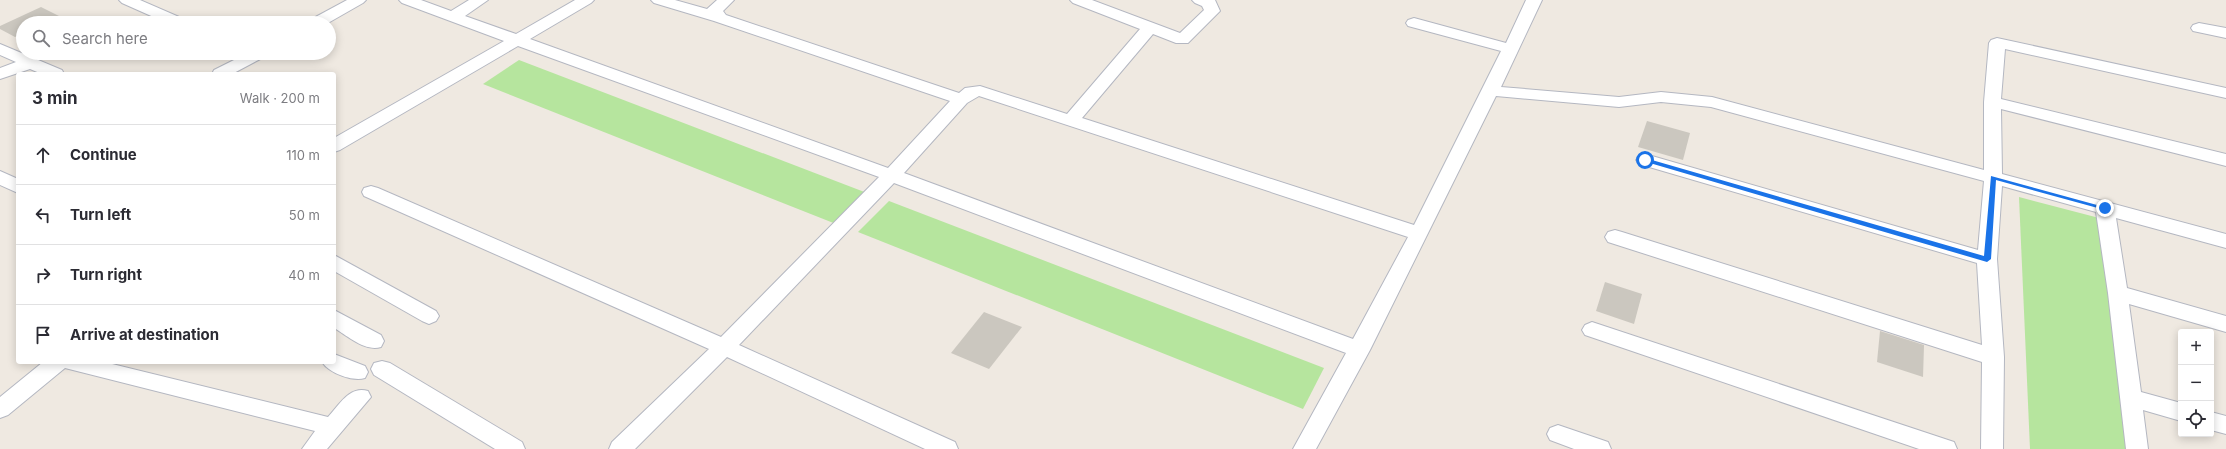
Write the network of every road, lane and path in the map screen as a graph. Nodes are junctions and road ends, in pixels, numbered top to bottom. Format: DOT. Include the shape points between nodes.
graph roads {
  1 [pos="126,0"];
  2 [pos="358,0"];
  3 [pos="407,0"];
  4 [pos="480,0"];
  5 [pos="586,0"];
  6 [pos="659,0"];
  7 [pos="726,0"];
  8 [pos="1078,0"];
  9 [pos="1200,0"];
  10 [pos="1534,0"];
  11 [pos="164,16"];
  12 [pos="329,16"];
  13 [pos="453,16"];
  14 [pos="720,18"];
  15 [pos="1414,23"];
  16 [pos="1150,27"];
  17 [pos="2199,28"];
  18 [pos="2226,34"];
  19 [pos="516,41"];
  20 [pos="0,49"];
  21 [pos="1511,49"];
  22 [pos="16,56"];
  23 [pos="25,60"];
  24 [pos="244,60"];
  25 [pos="30,62"];
  26 [pos="52,72"];
  27 [pos="224,72"];
  28 [pos="0,74"];
  29 [pos="1491,91"];
  30 [pos="2226,93"];
  31 [pos="961,99"];
  32 [pos="1992,102"];
  33 [pos="1072,119"];
  34 [pos="336,145"];
  35 [pos="1645,160"];
  36 [pos="2226,160"];
  37 [pos="893,176"];
  38 [pos="0,177"];
  39 [pos="1993,177"];
  40 [pos="16,186"];
  41 [pos="371,192"];
  42 [pos="2105,208"];
  43 [pos="1418,233"];
  44 [pos="1614,237"];
  45 [pos="2226,241"];
  46 [pos="1987,259"];
  47 [pos="336,263"];
  48 [pos="2118,293"];
  49 [pos="429,316"];
  50 [pos="336,319"];
  51 [pos="2226,324"];
  52 [pos="1592,330"];
  53 [pos="374,341"];
  54 [pos="725,347"];
  55 [pos="1359,350"];
  56 [pos="1993,357"];
  57 [pos="336,363"];
  58 [pos="56,364"];
  59 [pos="79,364"];
  60 [pos="382,369"];
  61 [pos="357,372"];
  62 [pos="360,397"];
  63 [pos="2130,398"];
  64 [pos="0,409"];
  65 [pos="2178,411"];
  66 [pos="2214,422"];
  67 [pos="2226,425"];
  68 [pos="333,427"];
  69 [pos="1558,434"];
  70 [pos="313,449"];
  71 [pos="514,449"];
  72 [pos="620,449"];
  73 [pos="947,449"];
  74 [pos="1304,449"];
  75 [pos="1600,449"];
  76 [pos="1946,449"];
  77 [pos="1992,449"];
  78 [pos="2137,449"];
  1 -- 11 [label="street"];
  2 -- 12 [label="street"];
  3 -- 13 [label="street"];
  4 -- 13 [label="street"];
  5 -- 19 [label="street"];
  6 -- 14 [label="street"];
  7 -- 14 [label="street" via="714,11"];
  8 -- 16 [label="street"];
  9 -- 16 [label="street" via="1209,3 1212,11 1182,40"];
  10 -- 21 [label="street"];
  13 -- 19 [label="street"];
  14 -- 31 [label="street"];
  15 -- 21 [label="street"];
  16 -- 33 [label="street"];
  17 -- 18 [label="street"];
  19 -- 34 [label="street"];
  19 -- 37 [label="street"];
  20 -- 22 [label="street"];
  21 -- 29 [label="street"];
  23 -- 25 [label="street"];
  24 -- 27 [label="street"];
  25 -- 26 [label="street"];
  25 -- 28 [label="street"];
  29 -- 39 [label="street" via="1619,102 1661,97 1712,102"];
  29 -- 43 [label="street"];
  30 -- 32 [label="street" via="1996,43"];
  31 -- 33 [label="street" via="971,92 980,91"];
  31 -- 37 [label="street"];
  32 -- 36 [label="street"];
  32 -- 39 [label="street"];
  33 -- 43 [label="street"];
  35 -- 46 [label="street"];
  37 -- 54 [label="street"];
  37 -- 55 [label="street"];
  38 -- 40 [label="street"];
  39 -- 42 [label="street"];
  39 -- 46 [label="street"];
  41 -- 54 [label="street"];
  42 -- 45 [label="street"];
  42 -- 48 [label="street"];
  43 -- 55 [label="street"];
  44 -- 56 [label="street"];
  46 -- 56 [label="street"];
  47 -- 49 [label="street"];
  48 -- 51 [label="street"];
  48 -- 63 [label="street"];
  50 -- 53 [label="street"];
  52 -- 76 [label="street"];
  54 -- 72 [label="street"];
  54 -- 73 [label="street"];
  55 -- 74 [label="street"];
  56 -- 77 [label="street"];
  57 -- 61 [label="street"];
  58 -- 64 [label="street"];
  59 -- 68 [label="street"];
  60 -- 71 [label="street"];
  62 -- 68 [label="street"];
  63 -- 65 [label="street"];
  63 -- 78 [label="street"];
  66 -- 67 [label="street"];
  68 -- 70 [label="street"];
  69 -- 75 [label="street"];
}
